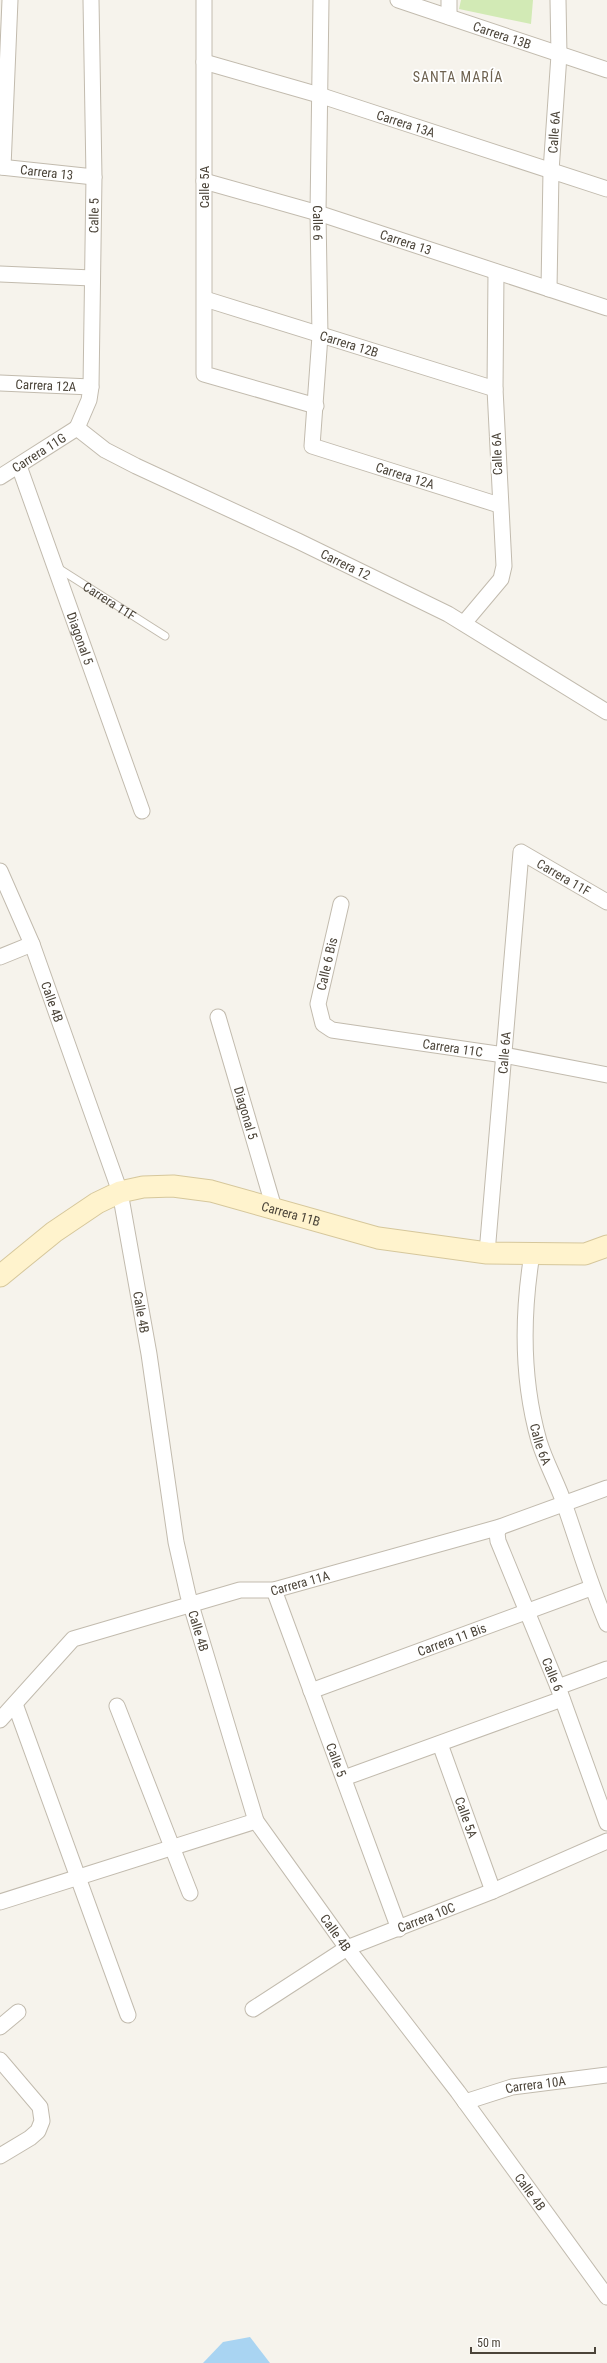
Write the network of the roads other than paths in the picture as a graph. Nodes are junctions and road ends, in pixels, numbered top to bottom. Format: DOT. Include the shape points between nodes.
graph roads {
  1 [pos="10,0"];
  2 [pos="92,0"];
  3 [pos="204,0"];
  4 [pos="321,0"];
  5 [pos="398,0"];
  6 [pos="449,0"];
  7 [pos="558,0"];
  8 [pos="449,17"];
  9 [pos="559,55"];
  10 [pos="204,62"];
  11 [pos="607,70"];
  12 [pos="319,95"];
  13 [pos="1,167"];
  14 [pos="551,171"];
  15 [pos="94,177"];
  16 [pos="204,181"];
  17 [pos="607,189"];
  18 [pos="318,213"];
  19 [pos="496,272"];
  20 [pos="0,274"];
  21 [pos="92,278"];
  22 [pos="549,289"];
  23 [pos="205,299"];
  24 [pos="607,308"];
  25 [pos="320,336"];
  26 [pos="0,383"];
  27 [pos="91,386"];
  28 [pos="495,389"];
  29 [pos="316,406"];
  30 [pos="77,428"];
  31 [pos="312,446"];
  32 [pos="19,466"];
  33 [pos="0,477"];
  34 [pos="499,505"];
  35 [pos="54,566"];
  36 [pos="464,623"];
  37 [pos="165,636"];
  38 [pos="607,712"];
  39 [pos="142,811"];
  40 [pos="521,852"];
  41 [pos="0,871"];
  42 [pos="607,902"];
  43 [pos="341,904"];
  44 [pos="32,944"];
  45 [pos="0,957"];
  46 [pos="218,1017"];
  47 [pos="323,1024"];
  48 [pos="504,1055"];
  49 [pos="607,1074"];
  50 [pos="120,1192"];
  51 [pos="274,1208"];
  52 [pos="607,1246"];
  53 [pos="487,1253"];
  54 [pos="532,1254"];
  55 [pos="0,1276"];
  56 [pos="607,1488"];
  57 [pos="565,1505"];
  58 [pos="500,1527"];
  59 [pos="591,1588"];
  60 [pos="274,1590"];
  61 [pos="190,1604"];
  62 [pos="527,1611"];
  63 [pos="607,1624"];
  64 [pos="607,1669"];
  65 [pos="311,1691"];
  66 [pos="560,1693"];
  67 [pos="16,1704"];
  68 [pos="117,1706"];
  69 [pos="0,1720"];
  70 [pos="440,1744"];
  71 [pos="344,1778"];
  72 [pos="256,1821"];
  73 [pos="607,1823"];
  74 [pos="607,1841"];
  75 [pos="171,1848"];
  76 [pos="79,1877"];
  77 [pos="493,1891"];
  78 [pos="190,1893"];
  79 [pos="0,1902"];
  80 [pos="399,1929"];
  81 [pos="347,1948"];
  82 [pos="253,2008"];
  83 [pos="18,2012"];
  84 [pos="128,2015"];
  85 [pos="0,2027"];
  86 [pos="0,2060"];
  87 [pos="607,2075"];
  88 [pos="465,2102"];
  89 [pos="0,2156"];
  90 [pos="607,2297"];
  1 -- 13 [label="street"];
  2 -- 15 [label="street, Calle 5"];
  3 -- 10 [label="street, Calle 5A"];
  4 -- 12 [label="street, Calle 6"];
  5 -- 8 [label="street, Carrera 13B"];
  6 -- 8 [label="street"];
  7 -- 9 [label="street, Calle 6A"];
  8 -- 9 [label="street, Carrera 13B"];
  9 -- 11 [label="street, Carrera 13B"];
  9 -- 14 [label="street, Calle 6A"];
  10 -- 12 [label="street, Carrera 13A"];
  10 -- 16 [label="street, Calle 5A"];
  12 -- 14 [label="street, Carrera 13A"];
  12 -- 18 [label="street, Calle 6"];
  13 -- 15 [label="street, Carrera 13"];
  14 -- 17 [label="street, Carrera 13A"];
  14 -- 22 [label="street, Calle 6A"];
  15 -- 21 [label="street, Calle 5"];
  16 -- 18 [label="street, Carrera 13"];
  16 -- 23 [label="street, Calle 5A"];
  18 -- 19 [label="street, Carrera 13"];
  18 -- 25 [label="street, Calle 6"];
  19 -- 22 [label="street, Carrera 13"];
  19 -- 28 [label="street, Calle 6A"];
  20 -- 21 [label="street"];
  21 -- 27 [label="street, Calle 5"];
  22 -- 24 [label="street, Carrera 13"];
  23 -- 25 [label="street, Carrera 12B"];
  23 -- 29 [label="street, Calle 5A" via="204,374"];
  25 -- 28 [label="street, Carrera 12B"];
  25 -- 29 [label="street, Calle 6"];
  26 -- 27 [label="street, Carrera 12A"];
  27 -- 30 [label="street, Calle 5" via="89,400"];
  28 -- 34 [label="street, Calle 6A"];
  29 -- 31 [label="street, Calle 6"];
  30 -- 32 [label="street, Carrera 11G"];
  30 -- 36 [label="street, Carrera 12" via="106,450 136,466 298,541"];
  31 -- 34 [label="street, Carrera 12A"];
  32 -- 33 [label="street, Carrera 11G"];
  32 -- 35 [label="street, Diagonal 5"];
  34 -- 36 [label="street, Calle 6A" via="504,551 501,579"];
  35 -- 37 [label="lane, Carrera 11F"];
  35 -- 39 [label="street, Diagonal 5"];
  36 -- 38 [label="street, Carrera 12"];
  40 -- 42 [label="street, Carrera 11F"];
  40 -- 48 [label="street, Calle 6A"];
  41 -- 44 [label="street, Calle 4B"];
  43 -- 47 [label="street, Calle 6 Bis" via="318,1004"];
  44 -- 45 [label="street"];
  44 -- 50 [label="street, Calle 4B"];
  46 -- 51 [label="street, Diagonal 5"];
  47 -- 48 [label="street, Carrera 11C" via="332,1030"];
  48 -- 49 [label="street, Carrera 11C"];
  48 -- 53 [label="street, Calle 6A"];
  50 -- 51 [label="street, Carrera 11B" via="143,1187 173,1186 211,1191"];
  50 -- 55 [label="street, Carrera 11B" via="97,1203 54,1232"];
  50 -- 61 [label="street, Calle 4B" via="149,1354 176,1542"];
  51 -- 53 [label="street, Carrera 11B" via="378,1238"];
  52 -- 54 [label="street, Carrera 11B" via="585,1254"];
  53 -- 54 [label="street, Carrera 11B"];
  54 -- 57 [label="street, Calle 6A" via="525,1295 526,1368 539,1442"];
  56 -- 57 [label="street, Carrera 11A"];
  57 -- 58 [label="street, Carrera 11A"];
  57 -- 59 [label="street, Calle 6A"];
  58 -- 60 [label="street, Carrera 11A"];
  58 -- 62 [label="street, Calle 6" via="497,1533 498,1541"];
  59 -- 62 [label="street, Carrera 11 Bis"];
  59 -- 63 [label="street, Calle 6A"];
  60 -- 61 [label="street, Carrera 11A" via="240,1590"];
  60 -- 65 [label="street, Calle 5"];
  61 -- 67 [label="street, Carrera 11A" via="73,1639"];
  61 -- 72 [label="street, Calle 4B"];
  62 -- 65 [label="street, Carrera 11 Bis"];
  62 -- 66 [label="street, Calle 6"];
  64 -- 66 [label="street"];
  65 -- 71 [label="street, Calle 5"];
  66 -- 70 [label="street"];
  66 -- 73 [label="street, Calle 6"];
  67 -- 69 [label="street, Carrera 11A"];
  67 -- 76 [label="street"];
  68 -- 75 [label="street"];
  70 -- 71 [label="street"];
  70 -- 77 [label="street, Calle 5A"];
  71 -- 80 [label="street, Calle 5"];
  72 -- 75 [label="street"];
  72 -- 81 [label="street, Calle 4B"];
  74 -- 77 [label="street, Carrera 10C"];
  75 -- 76 [label="street"];
  75 -- 78 [label="street"];
  76 -- 79 [label="street"];
  76 -- 84 [label="street"];
  77 -- 80 [label="street, Carrera 10C"];
  80 -- 81 [label="street, Carrera 10C"];
  81 -- 82 [label="street, Carrera 10C"];
  81 -- 88 [label="street, Calle 4B"];
  83 -- 85 [label="street"];
  86 -- 89 [label="street" via="40,2107 42,2121 38,2131 30,2138"];
  87 -- 88 [label="street, Carrera 10A" via="512,2087"];
  88 -- 90 [label="street, Calle 4B"];
}
